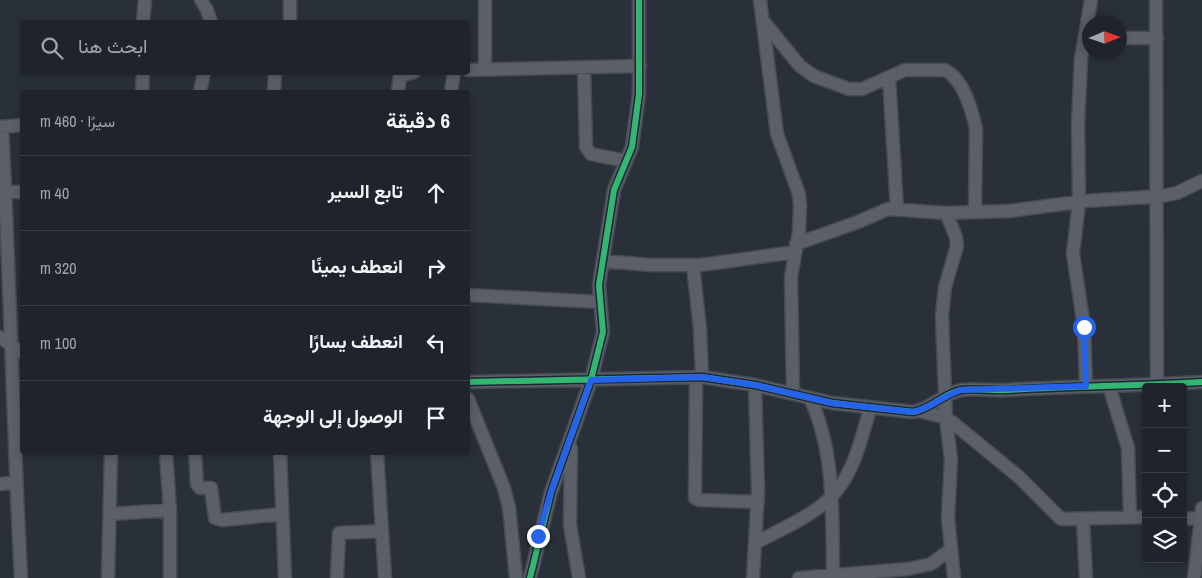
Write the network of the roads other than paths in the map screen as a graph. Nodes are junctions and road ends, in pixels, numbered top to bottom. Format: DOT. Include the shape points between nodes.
graph roads {
  1 [pos="145,0"];
  2 [pos="201,0"];
  3 [pos="290,0"];
  4 [pos="485,0"];
  5 [pos="639,0"];
  6 [pos="760,0"];
  7 [pos="1091,0"];
  8 [pos="1156,0"];
  9 [pos="1089,15"];
  10 [pos="143,20"];
  11 [pos="210,20"];
  12 [pos="290,20"];
  13 [pos="762,20"];
  14 [pos="1127,38"];
  15 [pos="1157,38"];
  16 [pos="1082,56"];
  17 [pos="640,66"];
  18 [pos="584,68"];
  19 [pos="485,69"];
  20 [pos="470,70"];
  21 [pos="143,75"];
  22 [pos="203,75"];
  23 [pos="275,75"];
  24 [pos="404,75"];
  25 [pos="454,75"];
  26 [pos="889,76"];
  27 [pos="142,90"];
  28 [pos="200,90"];
  29 [pos="274,90"];
  30 [pos="398,90"];
  31 [pos="451,90"];
  32 [pos="20,125"];
  33 [pos="1,127"];
  34 [pos="626,161"];
  35 [pos="1202,182"];
  36 [pos="5,192"];
  37 [pos="20,192"];
  38 [pos="1156,196"];
  39 [pos="1079,202"];
  40 [pos="897,209"];
  41 [pos="975,212"];
  42 [pos="946,213"];
  43 [pos="796,248"];
  44 [pos="603,261"];
  45 [pos="693,266"];
  46 [pos="17,289"];
  47 [pos="470,295"];
  48 [pos="600,302"];
  49 [pos="5,340"];
  50 [pos="20,351"];
  51 [pos="699,377"];
  52 [pos="591,380"];
  53 [pos="470,382"];
  54 [pos="1202,382"];
  55 [pos="1157,383"];
  56 [pos="1187,383"];
  57 [pos="755,385"];
  58 [pos="1142,385"];
  59 [pos="1086,386"];
  60 [pos="1110,386"];
  61 [pos="793,394"];
  62 [pos="6,395"];
  63 [pos="945,395"];
  64 [pos="810,398"];
  65 [pos="470,404"];
  66 [pos="870,409"];
  67 [pos="919,411"];
  68 [pos="946,419"];
  69 [pos="572,433"];
  70 [pos="111,455"];
  71 [pos="166,455"];
  72 [pos="195,455"];
  73 [pos="280,455"];
  74 [pos="377,455"];
  75 [pos="16,482"];
  76 [pos="0,484"];
  77 [pos="831,498"];
  78 [pos="758,502"];
  79 [pos="170,510"];
  80 [pos="110,514"];
  81 [pos="282,514"];
  82 [pos="1201,515"];
  83 [pos="1130,517"];
  84 [pos="1142,517"];
  85 [pos="1187,517"];
  86 [pos="1082,519"];
  87 [pos="382,531"];
  88 [pos="755,543"];
  89 [pos="951,549"];
  90 [pos="881,575"];
  91 [pos="833,577"];
  92 [pos="20,578"];
  93 [pos="108,578"];
  94 [pos="170,578"];
  95 [pos="285,578"];
  96 [pos="337,578"];
  97 [pos="385,578"];
  98 [pos="516,578"];
  99 [pos="530,578"];
  100 [pos="579,578"];
  101 [pos="753,578"];
  102 [pos="798,578"];
  103 [pos="954,578"];
  104 [pos="1086,578"];
  105 [pos="1194,578"];
  1 -- 10 [label="street"];
  2 -- 11 [label="street"];
  3 -- 12 [label="street"];
  4 -- 19 [label="street"];
  5 -- 17 [label="street"];
  6 -- 13 [label="street"];
  7 -- 9 [label="street"];
  8 -- 15 [label="street"];
  13 -- 26 [label="street" via="800,66 814,76 849,89 862,89"];
  13 -- 43 [label="street" via="777,134 799,194"];
  14 -- 15 [label="street"];
  15 -- 38 [label="street"];
  16 -- 39 [label="street" via="1078,122"];
  17 -- 18 [label="street"];
  17 -- 34 [label="street" via="632,147"];
  18 -- 19 [label="street"];
  18 -- 34 [label="street" via="586,147 591,154"];
  19 -- 20 [label="street"];
  21 -- 27 [label="street"];
  22 -- 28 [label="street"];
  23 -- 29 [label="street"];
  24 -- 30 [label="street" via="400,76"];
  25 -- 31 [label="street"];
  26 -- 40 [label="street"];
  26 -- 41 [label="street" via="905,70 923,69 945,70 957,78 976,129"];
  32 -- 33 [label="street"];
  33 -- 36 [label="street"];
  34 -- 44 [label="street" via="614,190"];
  35 -- 38 [label="street" via="1177,193"];
  36 -- 37 [label="street"];
  36 -- 46 [label="street"];
  38 -- 39 [label="street"];
  38 -- 55 [label="street"];
  39 -- 41 [label="street"];
  39 -- 59 [label="street" via="1073,269 1084,327"];
  40 -- 42 [label="street"];
  40 -- 43 [label="street" via="881,210"];
  41 -- 42 [label="street"];
  42 -- 63 [label="street" via="957,246 942,302"];
  43 -- 45 [label="street"];
  43 -- 61 [label="street" via="791,277"];
  44 -- 45 [label="street"];
  44 -- 48 [label="street"];
  45 -- 51 [label="street" via="700,329"];
  46 -- 49 [label="street"];
  47 -- 48 [label="street"];
  48 -- 52 [label="street" via="602,332"];
  49 -- 50 [label="street"];
  49 -- 62 [label="street"];
  51 -- 52 [label="street"];
  51 -- 57 [label="street"];
  51 -- 78 [label="street" via="695,498"];
  52 -- 53 [label="street"];
  52 -- 69 [label="street"];
  54 -- 56 [label="street"];
  57 -- 61 [label="street"];
  57 -- 78 [label="street"];
  58 -- 60 [label="street"];
  59 -- 60 [label="street"];
  59 -- 63 [label="street" via="968,390"];
  60 -- 83 [label="street" via="1128,448"];
  61 -- 64 [label="street"];
  62 -- 75 [label="street"];
  63 -- 67 [label="street"];
  63 -- 68 [label="street"];
  64 -- 66 [label="street"];
  64 -- 77 [label="street" via="825,437"];
  65 -- 98 [label="street" via="504,488"];
  66 -- 67 [label="street"];
  66 -- 77 [label="street" via="854,460"];
  67 -- 68 [label="street"];
  68 -- 86 [label="street" via="1019,477 1058,517"];
  68 -- 89 [label="street" via="951,460 948,504"];
  69 -- 99 [label="street" via="551,492"];
  69 -- 100 [label="street" via="568,497"];
  70 -- 80 [label="street"];
  71 -- 79 [label="street"];
  72 -- 81 [label="street" via="197,484 200,488 211,488 215,518"];
  73 -- 81 [label="street"];
  74 -- 87 [label="street"];
  75 -- 76 [label="street"];
  75 -- 92 [label="street"];
  77 -- 88 [label="street"];
  77 -- 91 [label="street"];
  78 -- 88 [label="street"];
  79 -- 80 [label="street"];
  79 -- 94 [label="street"];
  80 -- 93 [label="street"];
  81 -- 95 [label="street"];
  82 -- 85 [label="street"];
  82 -- 105 [label="street"];
  83 -- 84 [label="street"];
  83 -- 86 [label="street"];
  86 -- 104 [label="street"];
  87 -- 96 [label="street" via="339,533"];
  87 -- 97 [label="street"];
  88 -- 101 [label="street"];
  89 -- 90 [label="street" via="931,564"];
  89 -- 103 [label="street"];
  90 -- 91 [label="street"];
  91 -- 102 [label="street"];
}
